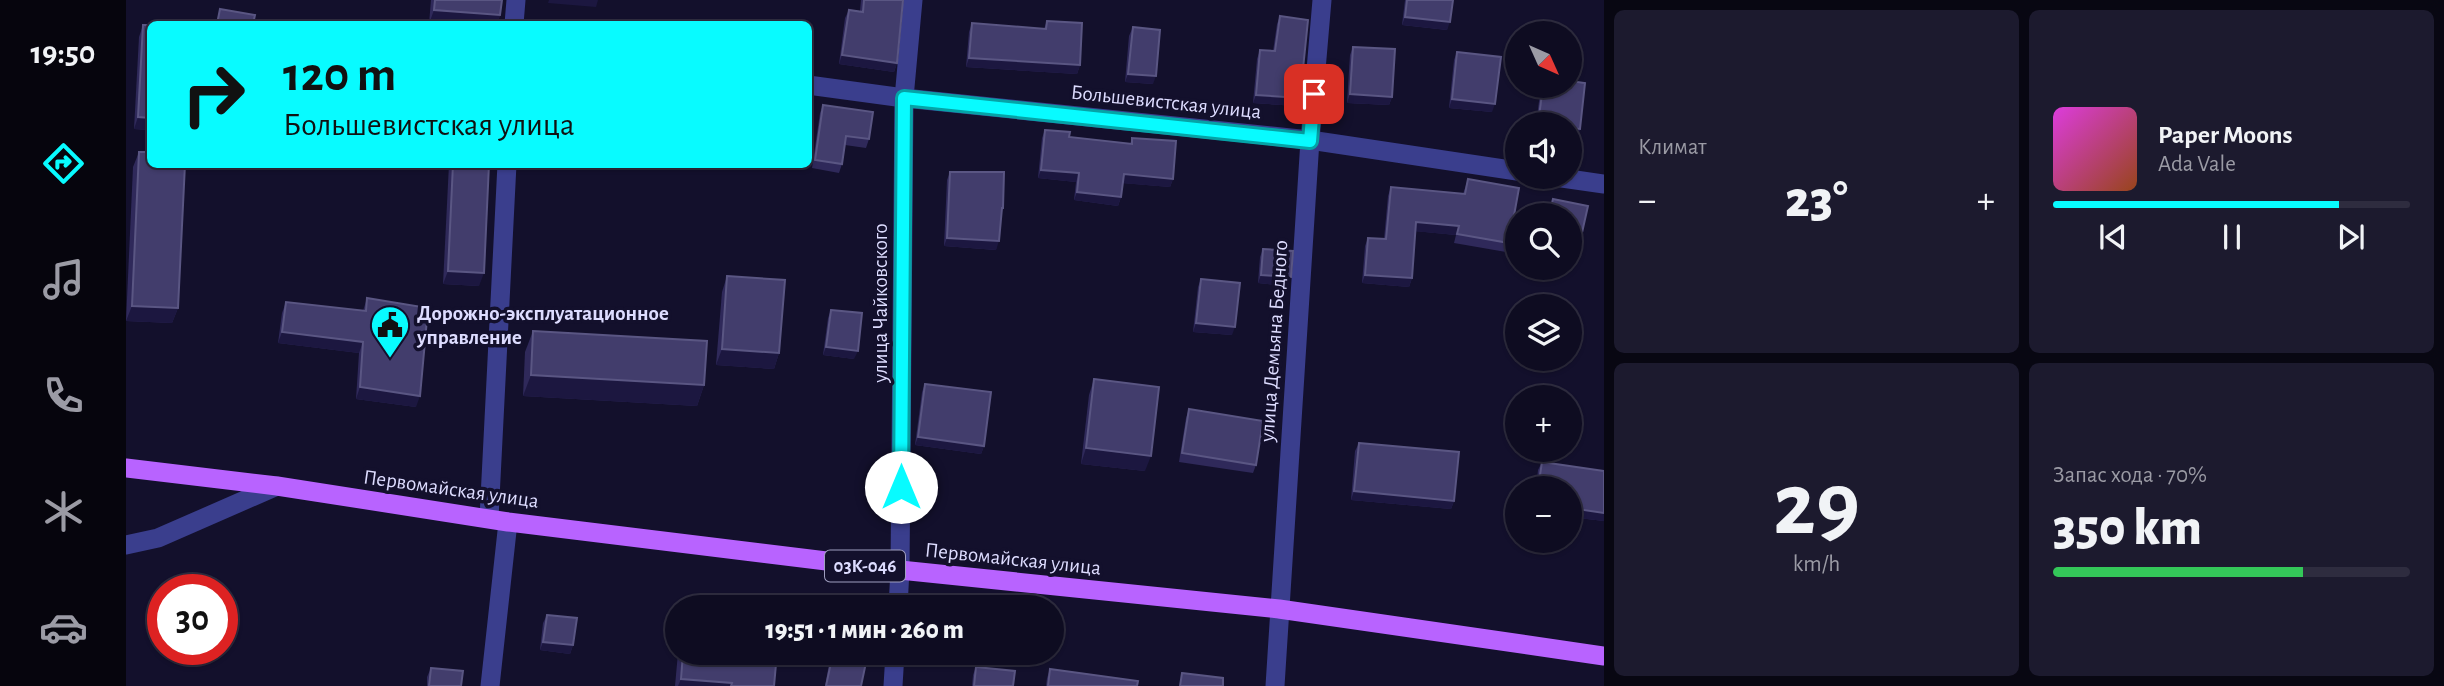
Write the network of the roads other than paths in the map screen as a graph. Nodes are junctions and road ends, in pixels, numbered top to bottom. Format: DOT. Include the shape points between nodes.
graph roads {
  1 [pos="516,0"];
  2 [pos="913,0"];
  3 [pos="1322,0"];
  4 [pos="514,21"];
  5 [pos="812,86"];
  6 [pos="904,98"];
  7 [pos="1310,141"];
  8 [pos="507,168"];
  9 [pos="1505,169"];
  10 [pos="1582,181"];
  11 [pos="1604,184"];
  12 [pos="126,468"];
  13 [pos="277,486"];
  14 [pos="498,520"];
  15 [pos="126,545"];
  16 [pos="900,570"];
  17 [pos="899,595"];
  18 [pos="1279,609"];
  19 [pos="1604,656"];
  20 [pos="894,665"];
  21 [pos="490,686"];
  22 [pos="893,686"];
  23 [pos="1275,686"];
  1 -- 4 [label="street"];
  2 -- 6 [label="street, улица Чайковского"];
  3 -- 7 [label="street, улица Демьяна Бедного"];
  5 -- 6 [label="street, Большевистская улица"];
  6 -- 7 [label="street, Большевистская улица"];
  6 -- 16 [label="street, улица Чайковского"];
  7 -- 9 [label="street, Большевистская улица"];
  7 -- 18 [label="street, улица Демьяна Бедного"];
  8 -- 14 [label="street"];
  10 -- 11 [label="street"];
  12 -- 13 [label="main road, Первомайская улица / 03К-046"];
  13 -- 14 [label="main road, Первомайская улица / 03К-046"];
  13 -- 15 [label="street" via="158,538"];
  14 -- 16 [label="main road, Первомайская улица / 03К-046"];
  14 -- 21 [label="street"];
  16 -- 17 [label="street, улица Чайковского"];
  16 -- 18 [label="main road, Первомайская улица / 03К-046"];
  18 -- 19 [label="main road, Первомайская улица / 03К-046"];
  18 -- 23 [label="street, улица Демьяна Бедного"];
  20 -- 22 [label="street"];
}
